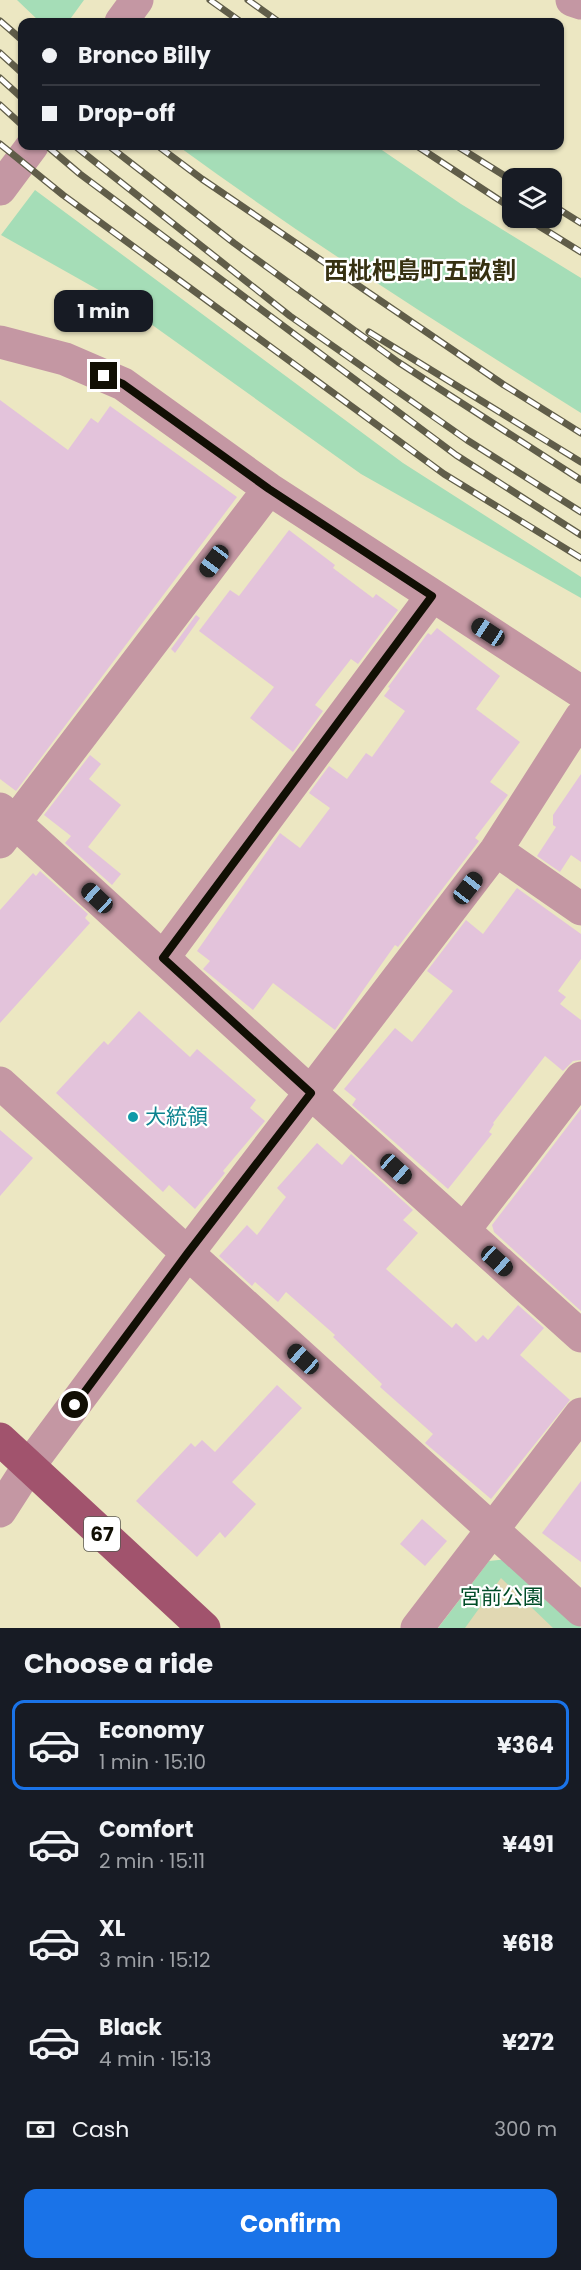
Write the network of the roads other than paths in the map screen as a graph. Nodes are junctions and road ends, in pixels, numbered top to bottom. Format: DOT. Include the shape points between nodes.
graph roads {
  1 [pos="137,0"];
  2 [pos="572,0"];
  3 [pos="581,3"];
  4 [pos="124,18"];
  5 [pos="29,150"];
  6 [pos="0,189"];
  7 [pos="0,342"];
  8 [pos="269,489"];
  9 [pos="432,596"];
  10 [pos="581,692"];
  11 [pos="581,717"];
  12 [pos="5,824"];
  13 [pos="496,850"];
  14 [pos="581,909"];
  15 [pos="163,958"];
  16 [pos="581,1078"];
  17 [pos="0,1083"];
  18 [pos="311,1093"];
  19 [pos="464,1230"];
  20 [pos="187,1254"];
  21 [pos="581,1336"];
  22 [pos="581,1414"];
  23 [pos="0,1439"];
  24 [pos="29,1466"];
  25 [pos="0,1511"];
  26 [pos="493,1529"];
  27 [pos="581,1610"];
  28 [pos="204,1628"];
  29 [pos="417,1628"];
  1 -- 4 [label="street"];
  2 -- 3 [label="street"];
  5 -- 6 [label="street"];
  7 -- 8 [label="street" via="65,360 123,384"];
  8 -- 9 [label="street"];
  8 -- 12 [label="street"];
  9 -- 10 [label="street"];
  9 -- 15 [label="street"];
  11 -- 13 [label="street"];
  12 -- 15 [label="street"];
  13 -- 14 [label="street"];
  13 -- 18 [label="street"];
  15 -- 18 [label="street"];
  16 -- 19 [label="street"];
  17 -- 20 [label="street"];
  18 -- 19 [label="street"];
  18 -- 20 [label="street"];
  19 -- 21 [label="street"];
  20 -- 24 [label="street"];
  20 -- 26 [label="street"];
  22 -- 26 [label="street"];
  23 -- 24 [label="main road, 67"];
  24 -- 25 [label="street"];
  24 -- 28 [label="main road, 67"];
  26 -- 27 [label="street"];
  26 -- 29 [label="street"];
}
